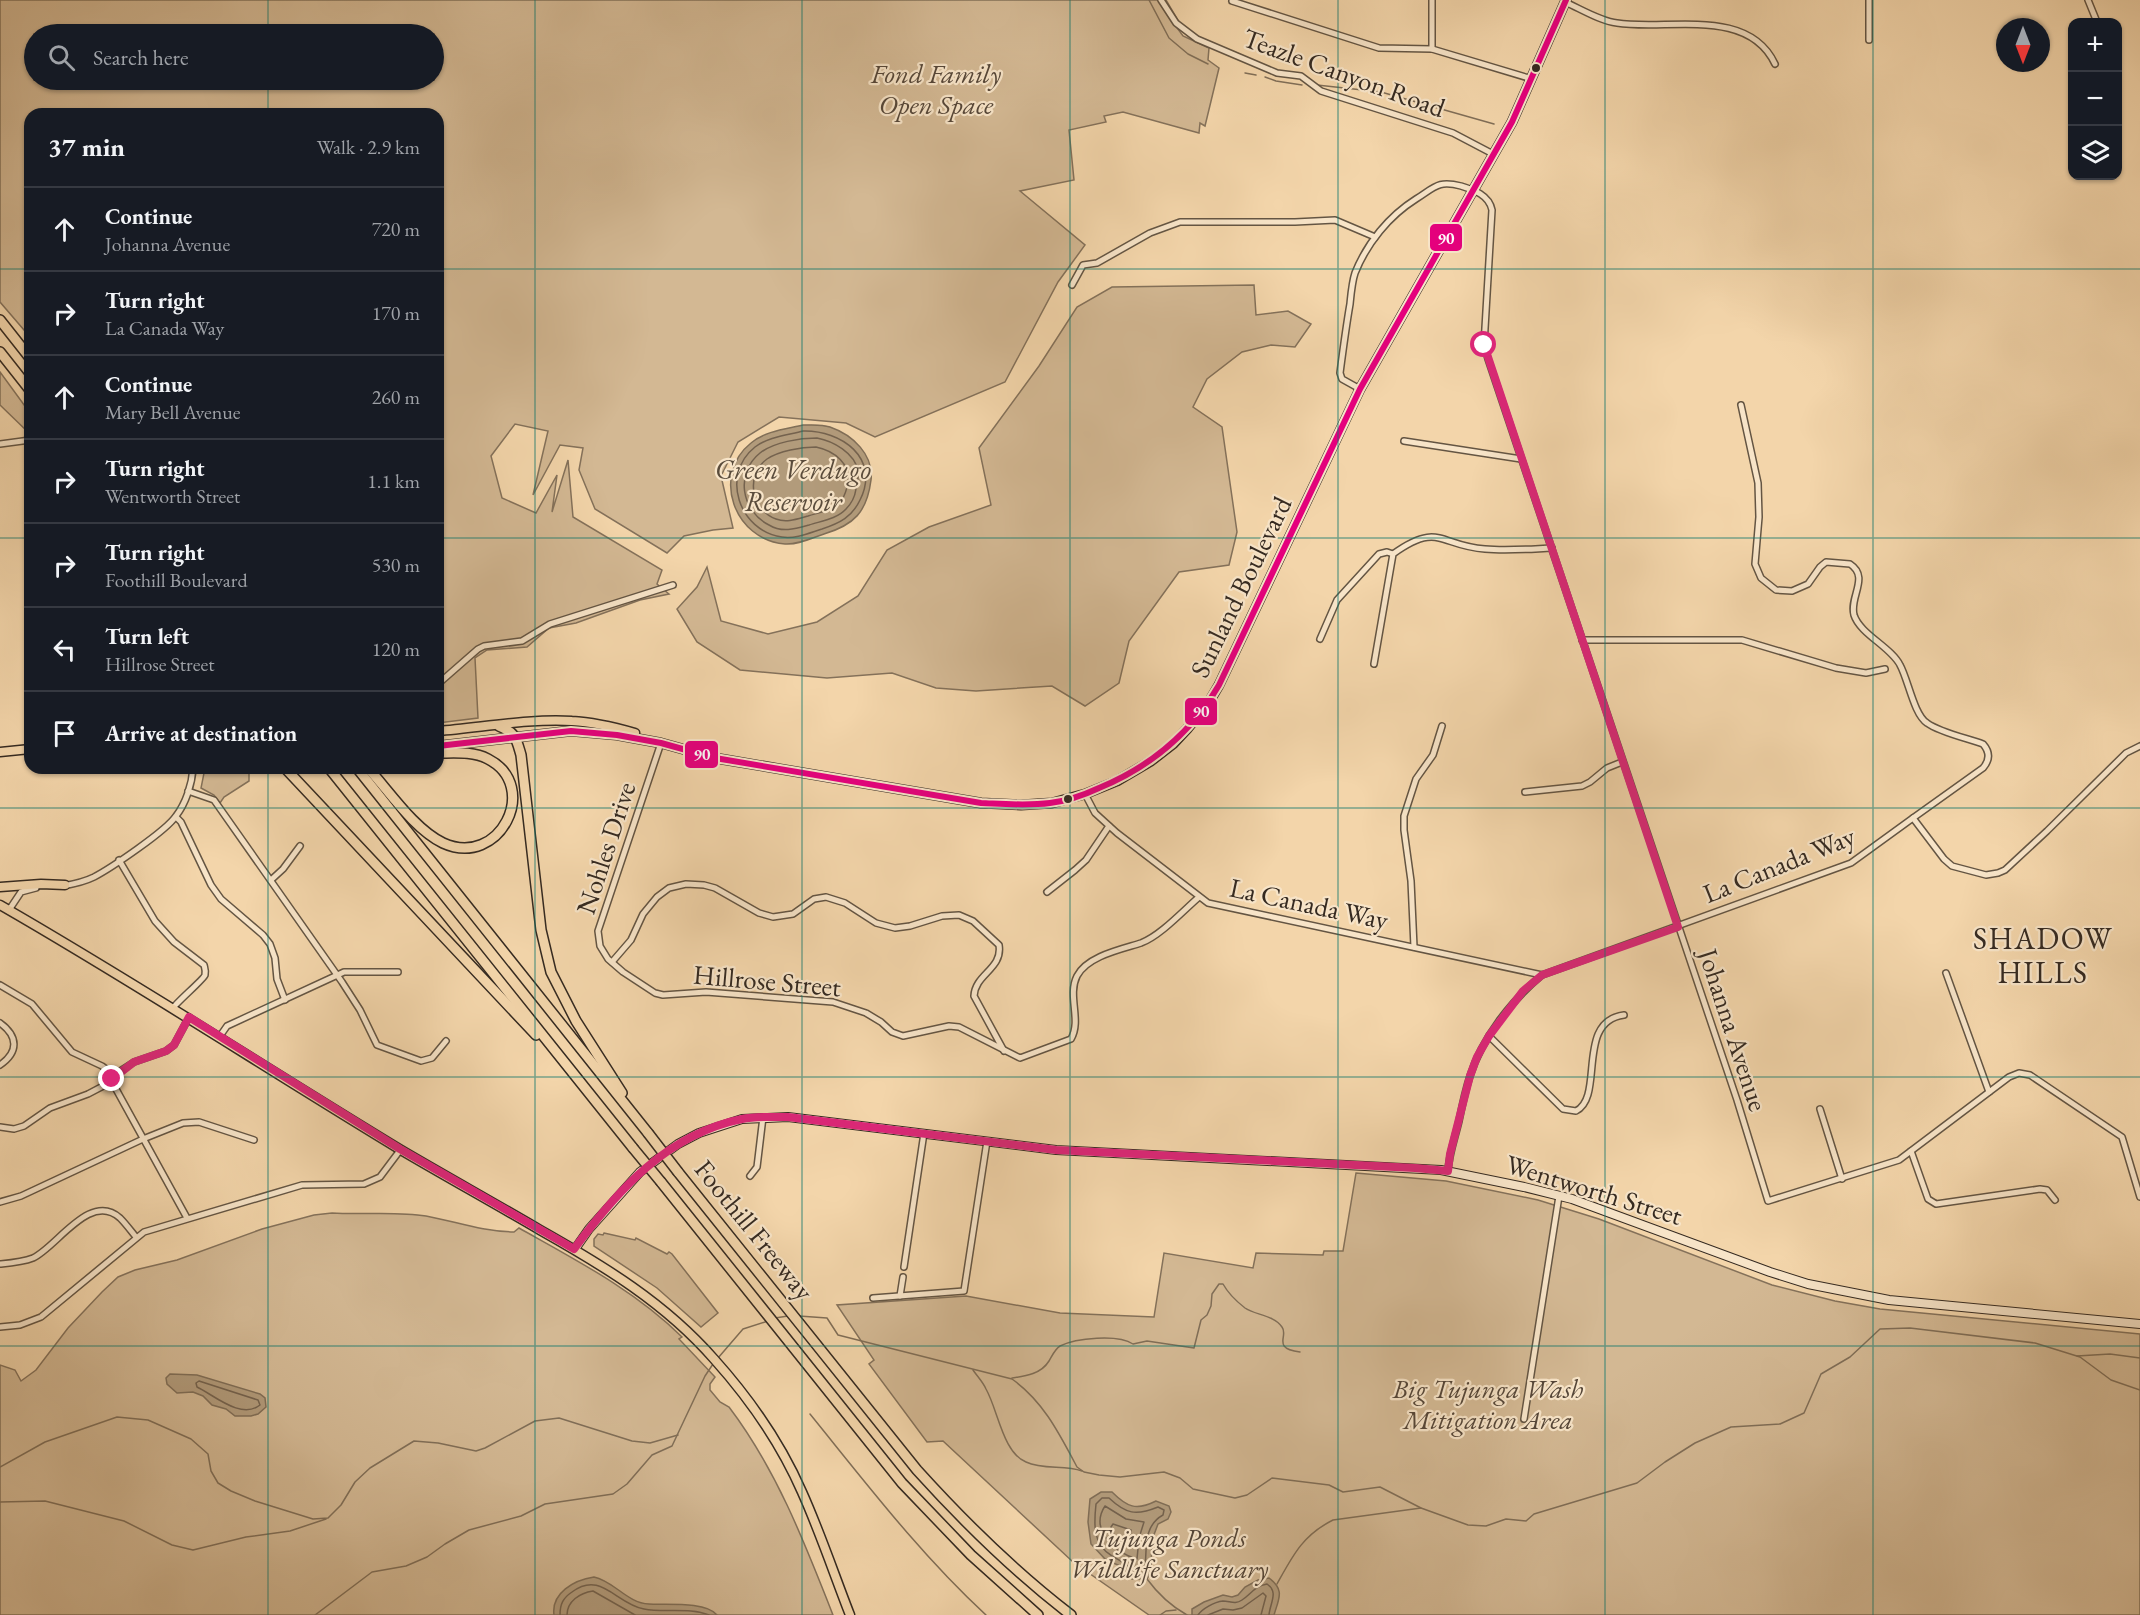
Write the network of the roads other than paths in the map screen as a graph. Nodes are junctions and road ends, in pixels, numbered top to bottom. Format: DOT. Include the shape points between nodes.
graph roads {
  1 [pos="1161,0"];
  2 [pos="1432,0"];
  3 [pos="1869,0"];
  4 [pos="2088,0"];
  5 [pos="1232,1"];
  6 [pos="1566,1"];
  7 [pos="2095,18"];
  8 [pos="1869,40"];
  9 [pos="1432,49"];
  10 [pos="1775,64"];
  11 [pos="1532,79"];
  12 [pos="1493,154"];
  13 [pos="1473,190"];
  14 [pos="1375,237"];
  15 [pos="1072,285"];
  16 [pos="0,320"];
  17 [pos="24,350"];
  18 [pos="0,352"];
  19 [pos="19,376"];
  20 [pos="24,382"];
  21 [pos="24,386"];
  22 [pos="1360,389"];
  23 [pos="1741,405"];
  24 [pos="24,441"];
  25 [pos="1404,441"];
  26 [pos="0,444"];
  27 [pos="1521,459"];
  28 [pos="1552,548"];
  29 [pos="1393,554"];
  30 [pos="674,585"];
  31 [pos="1320,639"];
  32 [pos="1582,640"];
  33 [pos="1374,664"];
  34 [pos="1885,669"];
  35 [pos="444,679"];
  36 [pos="499,726"];
  37 [pos="1443,726"];
  38 [pos="444,731"];
  39 [pos="516,736"];
  40 [pos="661,743"];
  41 [pos="444,745"];
  42 [pos="2140,746"];
  43 [pos="24,750"];
  44 [pos="0,752"];
  45 [pos="444,753"];
  46 [pos="24,754"];
  47 [pos="1622,762"];
  48 [pos="192,774"];
  49 [pos="291,774"];
  50 [pos="333,774"];
  51 [pos="367,774"];
  52 [pos="368,774"];
  53 [pos="188,791"];
  54 [pos="1524,792"];
  55 [pos="1086,794"];
  56 [pos="176,817"];
  57 [pos="1913,818"];
  58 [pos="1109,826"];
  59 [pos="300,846"];
  60 [pos="119,860"];
  61 [pos="271,880"];
  62 [pos="65,885"];
  63 [pos="0,887"];
  64 [pos="1047,892"];
  65 [pos="1199,897"];
  66 [pos="0,905"];
  67 [pos="9,910"];
  68 [pos="1678,927"];
  69 [pos="1414,947"];
  70 [pos="612,962"];
  71 [pos="398,972"];
  72 [pos="1946,973"];
  73 [pos="337,975"];
  74 [pos="1542,975"];
  75 [pos="0,985"];
  76 [pos="285,1000"];
  77 [pos="173,1008"];
  78 [pos="1624,1015"];
  79 [pos="189,1017"];
  80 [pos="0,1023"];
  81 [pos="220,1036"];
  82 [pos="1489,1036"];
  83 [pos="446,1041"];
  84 [pos="1005,1052"];
  85 [pos="0,1065"];
  86 [pos="113,1078"];
  87 [pos="1989,1092"];
  88 [pos="594,1099"];
  89 [pos="1820,1109"];
  90 [pos="763,1117"];
  91 [pos="0,1127"];
  92 [pos="648,1133"];
  93 [pos="924,1133"];
  94 [pos="143,1139"];
  95 [pos="255,1140"];
  96 [pos="987,1141"];
  97 [pos="400,1149"];
  98 [pos="1911,1151"];
  99 [pos="1448,1171"];
  100 [pos="750,1176"];
  101 [pos="1842,1179"];
  102 [pos="1559,1196"];
  103 [pos="2140,1197"];
  104 [pos="2055,1200"];
  105 [pos="0,1202"];
  106 [pos="187,1218"];
  107 [pos="136,1237"];
  108 [pos="574,1249"];
  109 [pos="0,1264"];
  110 [pos="904,1267"];
  111 [pos="903,1277"];
  112 [pos="900,1296"];
  113 [pos="873,1298"];
  114 [pos="2140,1324"];
  115 [pos="0,1327"];
  116 [pos="1524,1419"];
  117 [pos="850,1615"];
  118 [pos="1038,1615"];
  119 [pos="1071,1615"];
  1 -- 12 [label="street, Teazle Canyon Road" via="1176,23 1197,39 1277,73 1301,76 1321,91 1453,134"];
  2 -- 9 [label="street"];
  3 -- 8 [label="street"];
  4 -- 7 [label="street"];
  5 -- 9 [label="street" via="1379,48"];
  6 -- 10 [label="street" via="1614,23 1707,24 1728,28 1765,49"];
  6 -- 11 [label="main road, Sunland Boulevard"];
  9 -- 11 [label="street"];
  11 -- 12 [label="main road, Sunland Boulevard"];
  12 -- 13 [label="main road, Sunland Boulevard"];
  13 -- 14 [label="street" via="1446,182 1438,184 1403,207"];
  13 -- 22 [label="main road, Sunland Boulevard"];
  13 -- 27 [label="street, Johanna Avenue" via="1489,201 1492,210 1484,345"];
  14 -- 15 [label="street" via="1335,220 1180,222 1150,233 1097,263 1083,266"];
  14 -- 22 [label="street" via="1354,275 1340,373 1342,379"];
  16 -- 17 [label="highway"];
  18 -- 19 [label="highway"];
  19 -- 20 [label="highway"];
  19 -- 21 [label="highway"];
  22 -- 55 [label="main road, Sunland Boulevard" via="1209,702 1187,729 1151,761 1117,782"];
  23 -- 57 [label="street, La Canada Way" via="1758,483 1755,564 1761,578 1776,590 1792,591 1808,584 1826,562 1854,566 1860,580 1853,606 1856,618 1897,660 1923,719 1983,744 1988,751 1983,768"];
  24 -- 26 [label="street"];
  25 -- 27 [label="street"];
  27 -- 28 [label="street, Johanna Avenue"];
  28 -- 29 [label="street" via="1486,549 1436,536 1410,542"];
  28 -- 32 [label="street, Johanna Avenue"];
  29 -- 31 [label="street" via="1378,554 1337,600"];
  29 -- 33 [label="street"];
  30 -- 35 [label="street" via="550,624 522,641 484,646"];
  32 -- 34 [label="street" via="1742,640 1836,668 1866,673"];
  32 -- 47 [label="street, Johanna Avenue"];
  36 -- 38 [label="main road, Sunland Boulevard"];
  36 -- 39 [label="highway"];
  36 -- 40 [label="main road, Sunland Boulevard" via="550,721 591,723 644,735"];
  37 -- 69 [label="street" via="1433,755 1416,779 1404,816"];
  39 -- 40 [label="main road, Sunland Boulevard" via="571,731"];
  39 -- 41 [label="main road, Sunland Boulevard"];
  39 -- 92 [label="highway" via="541,930 551,972 576,1021"];
  40 -- 55 [label="main road, Sunland Boulevard" via="715,758 989,804 1042,804"];
  40 -- 70 [label="street, Nohles Drive" via="600,921 600,946"];
  42 -- 57 [label="street" via="2126,753 2048,831 1998,873 1986,875 1952,866"];
  43 -- 44 [label="main road"];
  44 -- 46 [label="main road"];
  45 -- 52 [label="highway" via="478,755 504,773 512,796 511,814 488,843 460,848 434,838"];
  47 -- 54 [label="street" via="1582,786"];
  47 -- 68 [label="street, Johanna Avenue"];
  48 -- 53 [label="street"];
  49 -- 88 [label="highway"];
  50 -- 88 [label="highway, Foothill Freeway"];
  51 -- 92 [label="highway, Foothill Freeway"];
  53 -- 56 [label="street"];
  53 -- 61 [label="street" via="214,800"];
  55 -- 58 [label="street, La Canada Way" via="1092,809"];
  56 -- 60 [label="street"];
  56 -- 76 [label="street" via="220,898 270,944"];
  57 -- 68 [label="street, La Canada Way" via="1851,863"];
  58 -- 64 [label="street" via="1086,860"];
  58 -- 65 [label="street, La Canada Way"];
  59 -- 61 [label="street"];
  60 -- 62 [label="street" via="95,876"];
  60 -- 77 [label="street" via="155,921 204,965 206,974 202,980"];
  61 -- 73 [label="street"];
  62 -- 63 [label="main road"];
  62 -- 67 [label="street" via="24,890"];
  65 -- 69 [label="street, La Canada Way" via="1208,903"];
  65 -- 84 [label="street, Hillrose Street" via="1149,939 1083,967 1074,987 1075,1023 1071,1039 1020,1058"];
  66 -- 67 [label="main road"];
  67 -- 77 [label="main road"];
  68 -- 74 [label="street, La Canada Way"];
  68 -- 101 [label="street, Johanna Avenue" via="1768,1202"];
  69 -- 74 [label="street, La Canada Way"];
  70 -- 84 [label="street, Hillrose Street" via="663,995 706,992 833,1002 866,1013 903,1036 949,1026"];
  70 -- 84 [label="street" via="631,940 649,906 665,890 680,885 715,888 773,917 793,914 814,899 826,897 896,928 959,915 969,918 999,945 999,959 976,987 974,996"];
  71 -- 73 [label="street"];
  72 -- 87 [label="street"];
  73 -- 76 [label="street"];
  73 -- 83 [label="street" via="379,1047 422,1061 432,1058"];
  74 -- 82 [label="street" via="1523,991"];
  75 -- 86 [label="street" via="32,1004 72,1052 102,1066"];
  76 -- 81 [label="street" via="227,1026"];
  77 -- 79 [label="main road"];
  78 -- 82 [label="street" via="1608,1019 1599,1029 1586,1102 1576,1111 1563,1109"];
  79 -- 81 [label="main road"];
  79 -- 86 [label="street" via="174,1045 138,1059"];
  80 -- 85 [label="street" via="14,1041 12,1053"];
  81 -- 97 [label="main road"];
  82 -- 99 [label="street" via="1470,1076"];
  86 -- 91 [label="street" via="88,1094 50,1108 19,1128"];
  86 -- 94 [label="street"];
  87 -- 98 [label="street"];
  87 -- 103 [label="street" via="2014,1075 2027,1074 2122,1137"];
  88 -- 118 [label="highway, Foothill Freeway, bridge" via="918,1501 983,1567"];
  89 -- 101 [label="street"];
  90 -- 93 [label="main road, Wentworth Street"];
  90 -- 100 [label="street" via="757,1167"];
  90 -- 108 [label="main road, Wentworth Street" via="742,1119 699,1133 656,1158 627,1185"];
  92 -- 119 [label="highway, Foothill Freeway, bridge" via="902,1452 1003,1558"];
  93 -- 96 [label="main road, Wentworth Street"];
  93 -- 110 [label="street"];
  94 -- 95 [label="street" via="194,1122"];
  94 -- 105 [label="street"];
  94 -- 106 [label="street"];
  96 -- 99 [label="main road, Wentworth Street" via="1056,1150"];
  96 -- 112 [label="street" via="964,1291"];
  97 -- 106 [label="street" via="380,1176 364,1184 302,1185"];
  97 -- 108 [label="main road"];
  98 -- 101 [label="street" via="1890,1164"];
  98 -- 104 [label="street" via="1928,1199 1936,1204 2040,1189 2047,1190"];
  99 -- 102 [label="main road, Wentworth Street"];
  102 -- 114 [label="main road, Wentworth Street" via="1808,1284 1889,1300"];
  102 -- 116 [label="street"];
  106 -- 107 [label="street"];
  107 -- 109 [label="street" via="116,1215 94,1212 33,1258"];
  107 -- 115 [label="street" via="41,1317"];
  108 -- 117 [label="main road" via="633,1286 693,1336 761,1419 802,1490"];
  111 -- 112 [label="street"];
  112 -- 113 [label="street"];
}
